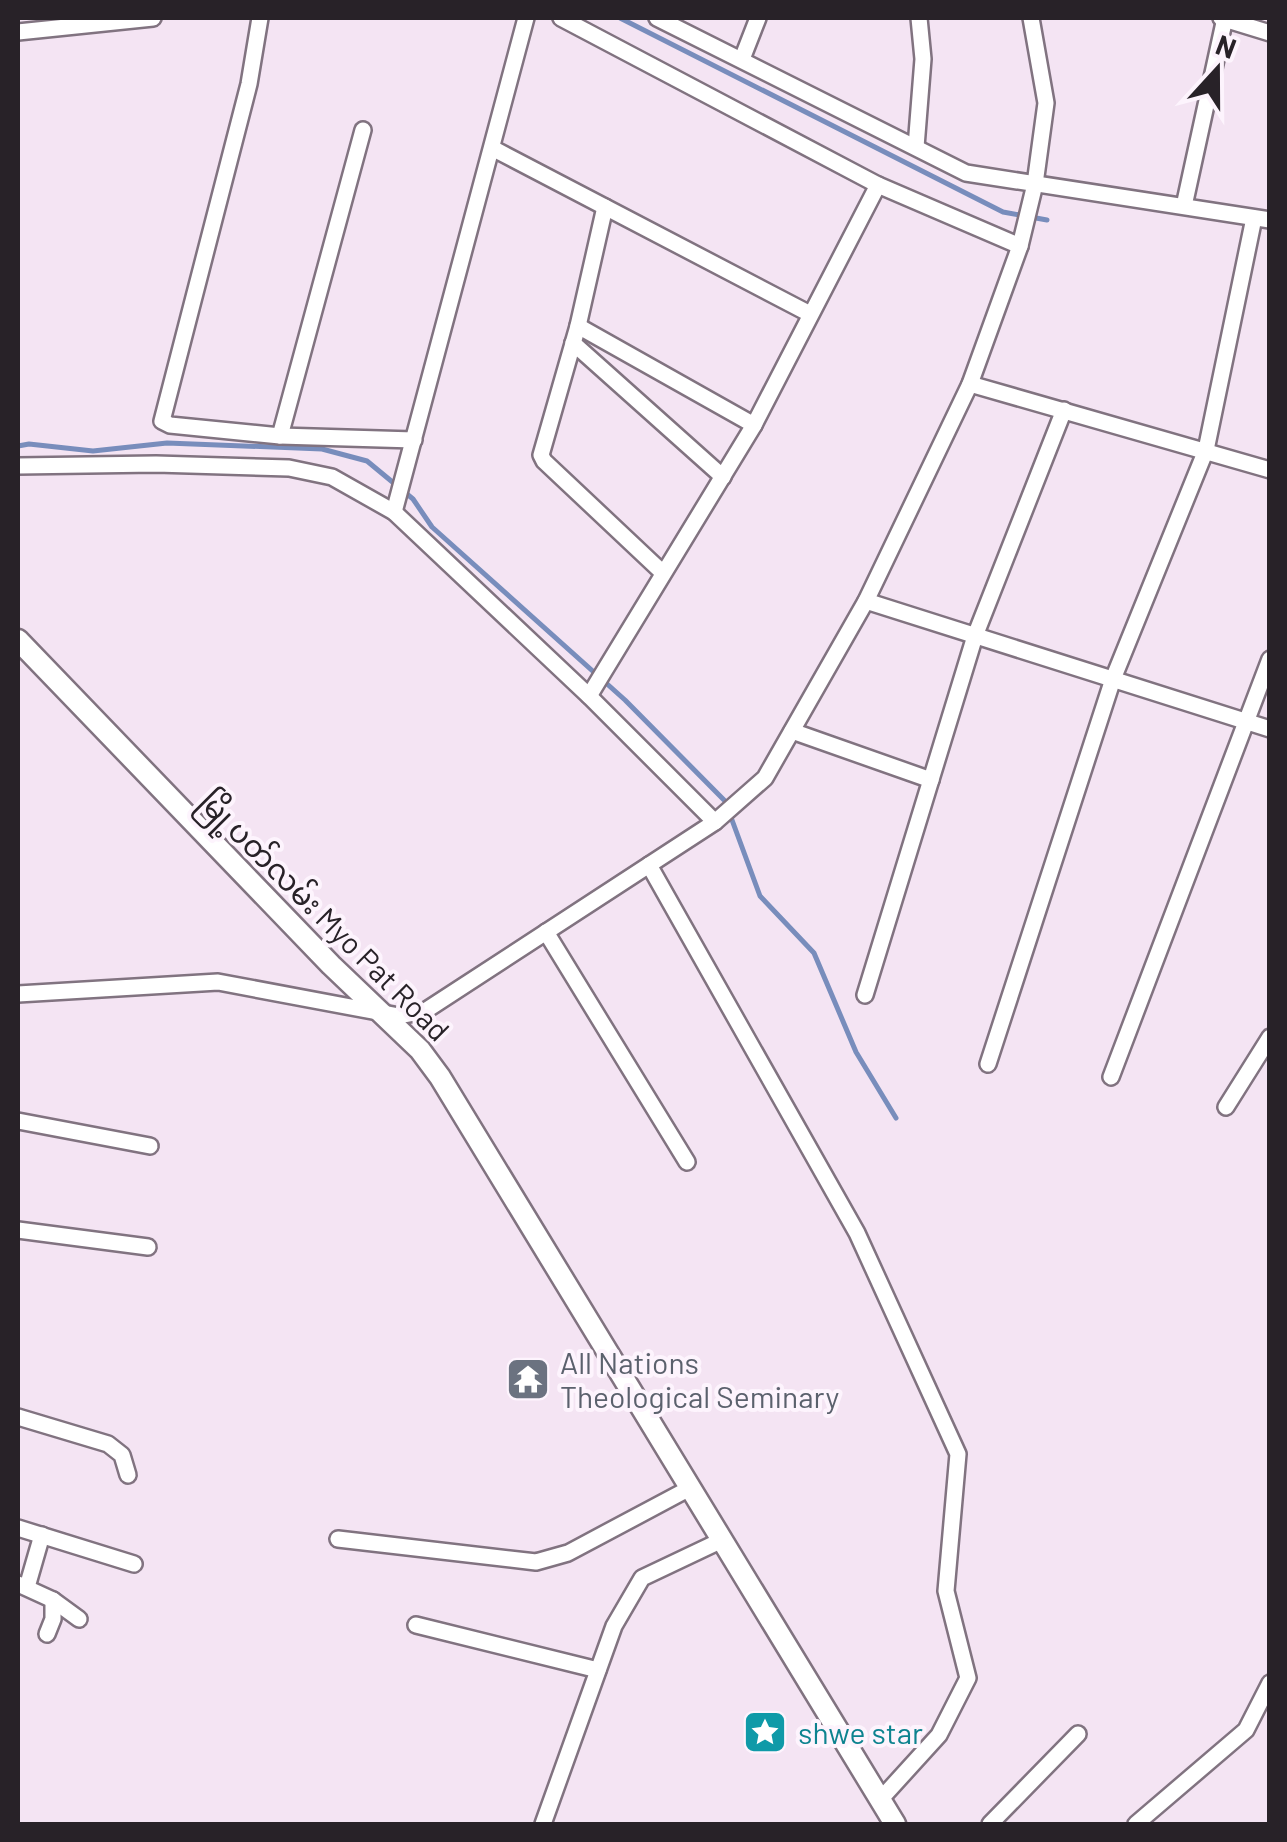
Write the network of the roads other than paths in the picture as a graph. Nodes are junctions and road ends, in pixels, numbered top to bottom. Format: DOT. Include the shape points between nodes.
graph roads {
  1 [pos="153,18"];
  2 [pos="260,18"];
  3 [pos="526,18"];
  4 [pos="562,18"];
  5 [pos="758,18"];
  6 [pos="918,18"];
  7 [pos="1031,18"];
  8 [pos="1223,18"];
  9 [pos="663,19"];
  10 [pos="18,32"];
  11 [pos="1270,32"];
  12 [pos="742,59"];
  13 [pos="363,130"];
  14 [pos="916,147"];
  15 [pos="492,148"];
  16 [pos="1035,184"];
  17 [pos="878,185"];
  18 [pos="1184,206"];
  19 [pos="605,207"];
  20 [pos="1262,219"];
  21 [pos="1020,246"];
  22 [pos="810,314"];
  23 [pos="578,326"];
  24 [pos="573,343"];
  25 [pos="970,384"];
  26 [pos="1064,410"];
  27 [pos="754,424"];
  28 [pos="280,436"];
  29 [pos="414,440"];
  30 [pos="1206,450"];
  31 [pos="18,466"];
  32 [pos="1270,470"];
  33 [pos="723,477"];
  34 [pos="394,512"];
  35 [pos="663,573"];
  36 [pos="866,601"];
  37 [pos="975,636"];
  38 [pos="18,640"];
  39 [pos="1270,658"];
  40 [pos="1113,679"];
  41 [pos="589,696"];
  42 [pos="1247,721"];
  43 [pos="792,730"];
  44 [pos="1270,730"];
  45 [pos="931,780"];
  46 [pos="714,822"];
  47 [pos="649,865"];
  48 [pos="546,932"];
  49 [pos="18,994"];
  50 [pos="866,994"];
  51 [pos="380,1012"];
  52 [pos="1270,1037"];
  53 [pos="988,1064"];
  54 [pos="1111,1077"];
  55 [pos="1226,1108"];
  56 [pos="18,1121"];
  57 [pos="150,1146"];
  58 [pos="687,1162"];
  59 [pos="18,1230"];
  60 [pos="148,1247"];
  61 [pos="18,1417"];
  62 [pos="128,1475"];
  63 [pos="690,1488"];
  64 [pos="18,1528"];
  65 [pos="42,1536"];
  66 [pos="338,1539"];
  67 [pos="720,1541"];
  68 [pos="134,1564"];
  69 [pos="22,1586"];
  70 [pos="52,1600"];
  71 [pos="78,1619"];
  72 [pos="416,1624"];
  73 [pos="47,1634"];
  74 [pos="598,1670"];
  75 [pos="1270,1683"];
  76 [pos="1078,1734"];
  77 [pos="879,1801"];
  78 [pos="542,1824"];
  79 [pos="895,1824"];
  80 [pos="990,1824"];
  81 [pos="1136,1824"];
  1 -- 10 [label="street"];
  2 -- 28 [label="street" via="162,421"];
  3 -- 15 [label="street"];
  4 -- 17 [label="street"];
  5 -- 12 [label="street"];
  6 -- 14 [label="street"];
  7 -- 16 [label="street" via="1046,103"];
  8 -- 11 [label="street"];
  8 -- 18 [label="street"];
  9 -- 12 [label="street"];
  12 -- 14 [label="street"];
  13 -- 28 [label="street"];
  14 -- 16 [label="street" via="966,173"];
  15 -- 19 [label="street"];
  15 -- 29 [label="street"];
  16 -- 18 [label="street"];
  16 -- 21 [label="street"];
  17 -- 21 [label="street"];
  17 -- 22 [label="street"];
  18 -- 20 [label="street"];
  19 -- 22 [label="street"];
  19 -- 23 [label="street"];
  20 -- 30 [label="street"];
  21 -- 25 [label="street"];
  22 -- 27 [label="street"];
  23 -- 24 [label="street"];
  23 -- 27 [label="street"];
  24 -- 33 [label="street"];
  24 -- 35 [label="street" via="544,461"];
  25 -- 26 [label="street"];
  25 -- 36 [label="street"];
  26 -- 30 [label="street"];
  26 -- 37 [label="street"];
  27 -- 33 [label="street"];
  28 -- 29 [label="street"];
  29 -- 34 [label="street"];
  30 -- 32 [label="street"];
  30 -- 40 [label="street"];
  31 -- 34 [label="street" via="313,470"];
  33 -- 35 [label="street"];
  34 -- 41 [label="street"];
  35 -- 41 [label="street"];
  36 -- 37 [label="street"];
  36 -- 43 [label="street"];
  37 -- 40 [label="street"];
  37 -- 45 [label="street"];
  38 -- 51 [label="main road, မြို့ပတ်လမ်း Myo Pat Road"];
  39 -- 42 [label="street"];
  40 -- 42 [label="street"];
  40 -- 53 [label="street"];
  41 -- 46 [label="street"];
  42 -- 44 [label="street"];
  42 -- 54 [label="street"];
  43 -- 45 [label="street"];
  43 -- 46 [label="street" via="766,778"];
  45 -- 50 [label="street"];
  46 -- 47 [label="street"];
  47 -- 48 [label="street"];
  47 -- 77 [label="street" via="858,1233 958,1454 946,1591 968,1678 939,1734"];
  48 -- 51 [label="street" via="425,1011"];
  48 -- 58 [label="street"];
  49 -- 51 [label="street" via="218,982"];
  51 -- 63 [label="main road, မြို့ပတ်လမ်း Myo Pat Road" via="440,1077"];
  52 -- 55 [label="street"];
  56 -- 57 [label="street"];
  59 -- 60 [label="street"];
  61 -- 62 [label="street" via="108,1444 122,1455"];
  63 -- 66 [label="street" via="568,1553 536,1562"];
  63 -- 67 [label="main road, မြို့ပတ်လမ်း Myo Pat Road"];
  64 -- 65 [label="street"];
  65 -- 68 [label="street"];
  65 -- 69 [label="street"];
  67 -- 74 [label="street" via="642,1578"];
  67 -- 77 [label="main road, မြို့ပတ်လမ်း Myo Pat Road"];
  69 -- 70 [label="street"];
  70 -- 71 [label="street"];
  70 -- 73 [label="street"];
  72 -- 74 [label="street"];
  74 -- 78 [label="street"];
  75 -- 81 [label="street" via="1246,1730"];
  76 -- 80 [label="street"];
  77 -- 79 [label="main road, မြို့ပတ်လမ်း Myo Pat Road"];
}
